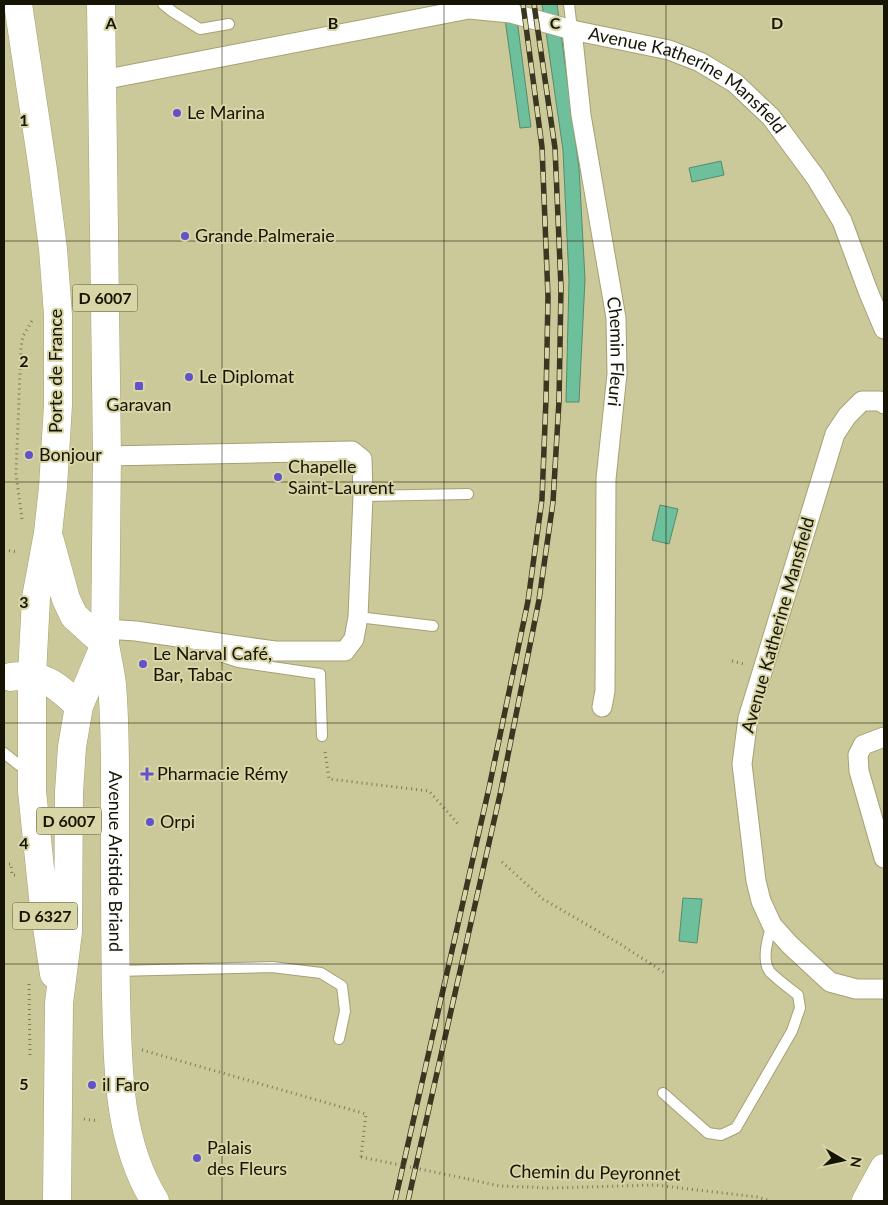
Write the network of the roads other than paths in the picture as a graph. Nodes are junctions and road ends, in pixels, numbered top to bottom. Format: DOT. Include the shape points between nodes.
graph roads {
  1 [pos="18,4"];
  2 [pos="101,4"];
  3 [pos="163,4"];
  4 [pos="568,4"];
  5 [pos="469,6"];
  6 [pos="229,24"];
  7 [pos="572,30"];
  8 [pos="102,80"];
  9 [pos="884,329"];
  10 [pos="884,404"];
  11 [pos="107,456"];
  12 [pos="468,494"];
  13 [pos="363,496"];
  14 [pos="35,530"];
  15 [pos="358,617"];
  16 [pos="434,626"];
  17 [pos="105,636"];
  18 [pos="208,642"];
  19 [pos="16,673"];
  20 [pos="79,706"];
  21 [pos="602,707"];
  22 [pos="322,736"];
  23 [pos="884,737"];
  24 [pos="72,747"];
  25 [pos="4,753"];
  26 [pos="32,768"];
  27 [pos="37,829"];
  28 [pos="884,858"];
  29 [pos="772,925"];
  30 [pos="116,971"];
  31 [pos="884,989"];
  32 [pos="59,1003"];
  33 [pos="339,1039"];
  34 [pos="662,1093"];
  35 [pos="884,1168"];
  36 [pos="57,1201"];
  37 [pos="155,1201"];
  38 [pos="866,1201"];
  1 -- 14 [label="main road, Porte de France / D 6007" via="43,170 58,315 58,405"];
  2 -- 8 [label="main road, D 6007"];
  3 -- 6 [label="lane" via="200,29"];
  4 -- 7 [label="lane"];
  5 -- 7 [label="street, Avenue Katherine Mansfield" via="511,13"];
  5 -- 8 [label="street, Avenue Katherine Mansfield"];
  7 -- 9 [label="street, Avenue Katherine Mansfield" via="669,50 700,62 735,82 771,117 816,178 842,221"];
  7 -- 21 [label="street, Chemin Fleuri" via="581,115 616,318 617,374 606,479 605,691"];
  8 -- 11 [label="main road, D 6007"];
  10 -- 29 [label="street, Avenue Katherine Mansfield" via="862,401 835,434 748,718 742,764 756,881"];
  11 -- 13 [label="street" via="352,451 362,459"];
  11 -- 17 [label="main road, D 6007"];
  12 -- 13 [label="lane"];
  13 -- 15 [label="street"];
  14 -- 17 [label="main road, D 6007" via="74,616"];
  14 -- 19 [label="main road, Porte de France / D 6007" via="33,629"];
  15 -- 16 [label="lane"];
  15 -- 18 [label="street" via="354,639 345,650 275,650"];
  17 -- 18 [label="street" via="136,631"];
  17 -- 20 [label="main road, D 6007"];
  17 -- 30 [label="main road, Avenue Aristide Briand / D 6007" via="112,684 114,744"];
  18 -- 22 [label="lane" via="217,655 238,662 320,674"];
  19 -- 20 [label="main road" via="61,689"];
  19 -- 26 [label="main road, Porte de France / D 6007"];
  20 -- 24 [label="main road, D 6007"];
  23 -- 28 [label="street" via="863,745 858,755 859,771"];
  24 -- 26 [label="main road"];
  24 -- 32 [label="main road, D 6007" via="68,932"];
  25 -- 26 [label="lane" via="19,765"];
  26 -- 27 [label="main road, Porte de France / D 6007"];
  27 -- 32 [label="main road, D 6327" via="45,915"];
  29 -- 31 [label="street, Avenue Katherine Mansfield" via="830,982 856,989"];
  29 -- 34 [label="lane" via="765,954 768,970 798,995 800,1008 792,1031 736,1128 721,1135 708,1133"];
  30 -- 33 [label="lane" via="272,967 322,974 342,986 345,1011"];
  30 -- 37 [label="main road, Avenue Aristide Briand / D 6007" via="117,1047 124,1118 133,1154"];
  32 -- 36 [label="main road, D 6327"];
  35 -- 38 [label="main road"];
}
